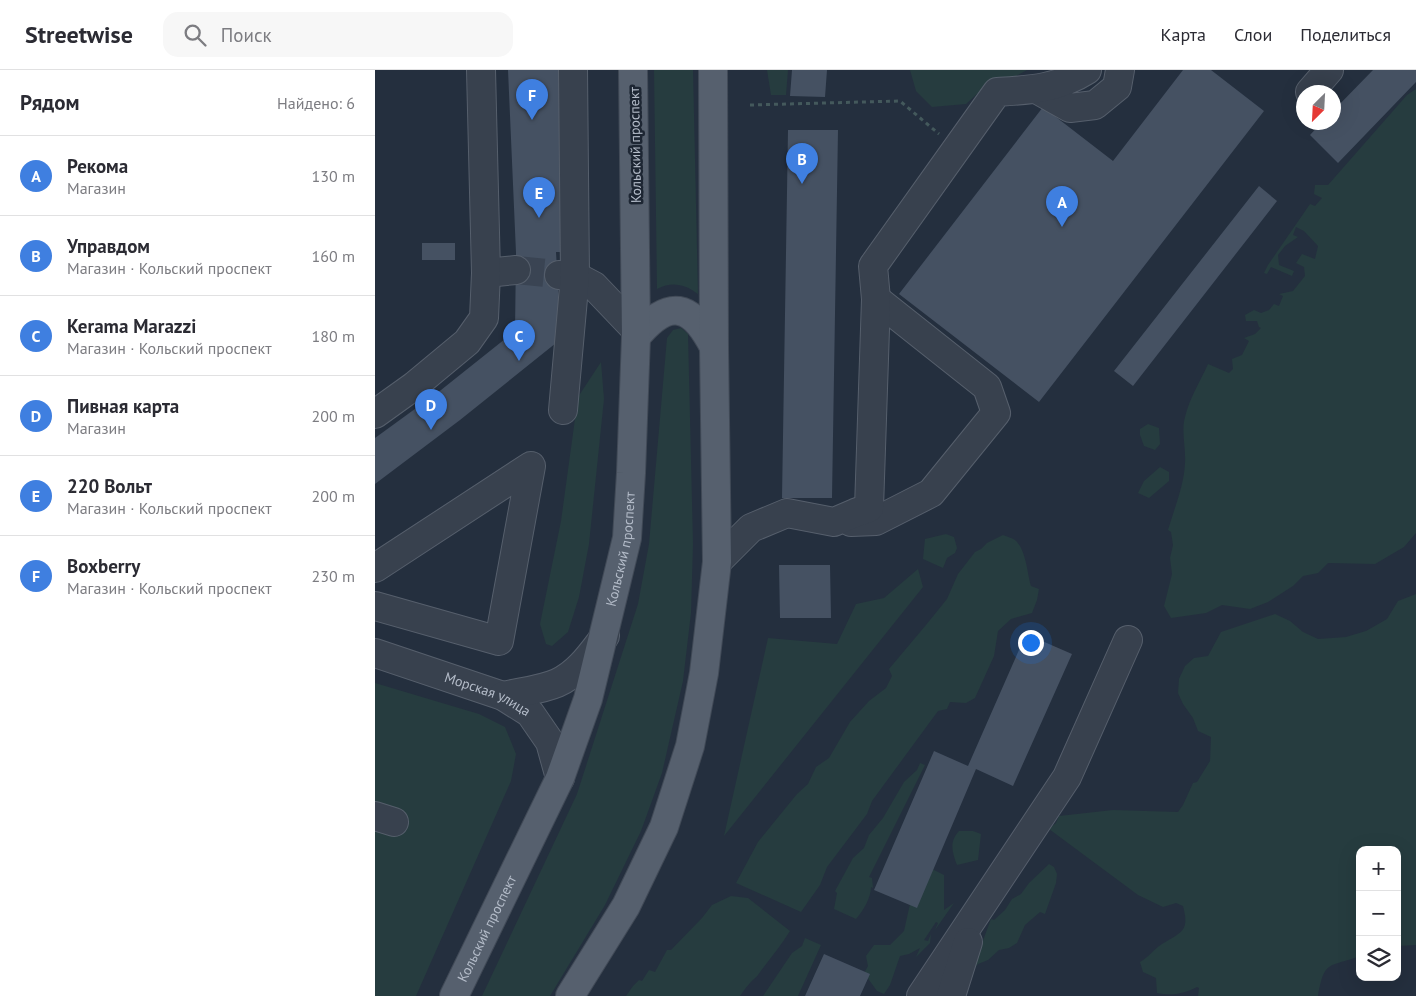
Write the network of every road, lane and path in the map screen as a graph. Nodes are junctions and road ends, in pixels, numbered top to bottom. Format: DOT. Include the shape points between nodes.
graph roads {
  1 [pos="481,70"];
  2 [pos="573,70"];
  3 [pos="633,70"];
  4 [pos="713,70"];
  5 [pos="1087,70"];
  6 [pos="1120,70"];
  7 [pos="1329,70"];
  8 [pos="1316,85"];
  9 [pos="1038,90"];
  10 [pos="750,104"];
  11 [pos="956,149"];
  12 [pos="516,270"];
  13 [pos="486,273"];
  14 [pos="566,275"];
  15 [pos="875,299"];
  16 [pos="636,334"];
  17 [pos="714,347"];
  18 [pos="563,410"];
  19 [pos="375,414"];
  20 [pos="834,522"];
  21 [pos="717,562"];
  22 [pos="375,568"];
  23 [pos="375,606"];
  24 [pos="605,636"];
  25 [pos="1128,640"];
  26 [pos="375,653"];
  27 [pos="503,696"];
  28 [pos="561,778"];
  29 [pos="978,910"];
  30 [pos="457,992"];
  31 [pos="570,996"];
  32 [pos="921,996"];
  33 [pos="951,996"];
  1 -- 13 [label="street"];
  2 -- 14 [label="street"];
  3 -- 16 [label="main road, Кольский проспект"];
  4 -- 17 [label="main road"];
  5 -- 9 [label="street"];
  6 -- 9 [label="street" via="1117,87 1095,105 1070,108"];
  7 -- 8 [label="street"];
  9 -- 11 [label="street" via="997,92"];
  10 -- 11 [label="path" via="900,101"];
  11 -- 15 [label="street" via="873,266"];
  12 -- 13 [label="street"];
  13 -- 19 [label="street" via="484,318 467,342"];
  14 -- 16 [label="street" via="594,286"];
  14 -- 18 [label="street"];
  15 -- 20 [label="street" via="869,508"];
  15 -- 20 [label="street" via="987,387 996,413 931,493 876,521"];
  16 -- 17 [label="main road" via="667,311 683,312 695,318"];
  16 -- 24 [label="main road, Кольский проспект" via="627,538"];
  17 -- 21 [label="main road"];
  20 -- 21 [label="street" via="787,513 751,528"];
  21 -- 31 [label="main road" via="704,673 689,746 663,826 626,906"];
  22 -- 23 [label="street" via="531,466 499,641"];
  24 -- 27 [label="street" via="576,671 557,683"];
  24 -- 28 [label="main road, Кольский проспект" via="589,699"];
  25 -- 29 [label="street" via="1067,777"];
  26 -- 27 [label="street, Морская улица"];
  27 -- 28 [label="street, Морская улица" via="530,713 550,742"];
  28 -- 30 [label="main road, Кольский проспект"];
  29 -- 32 [label="street"];
  29 -- 33 [label="street"];
}
